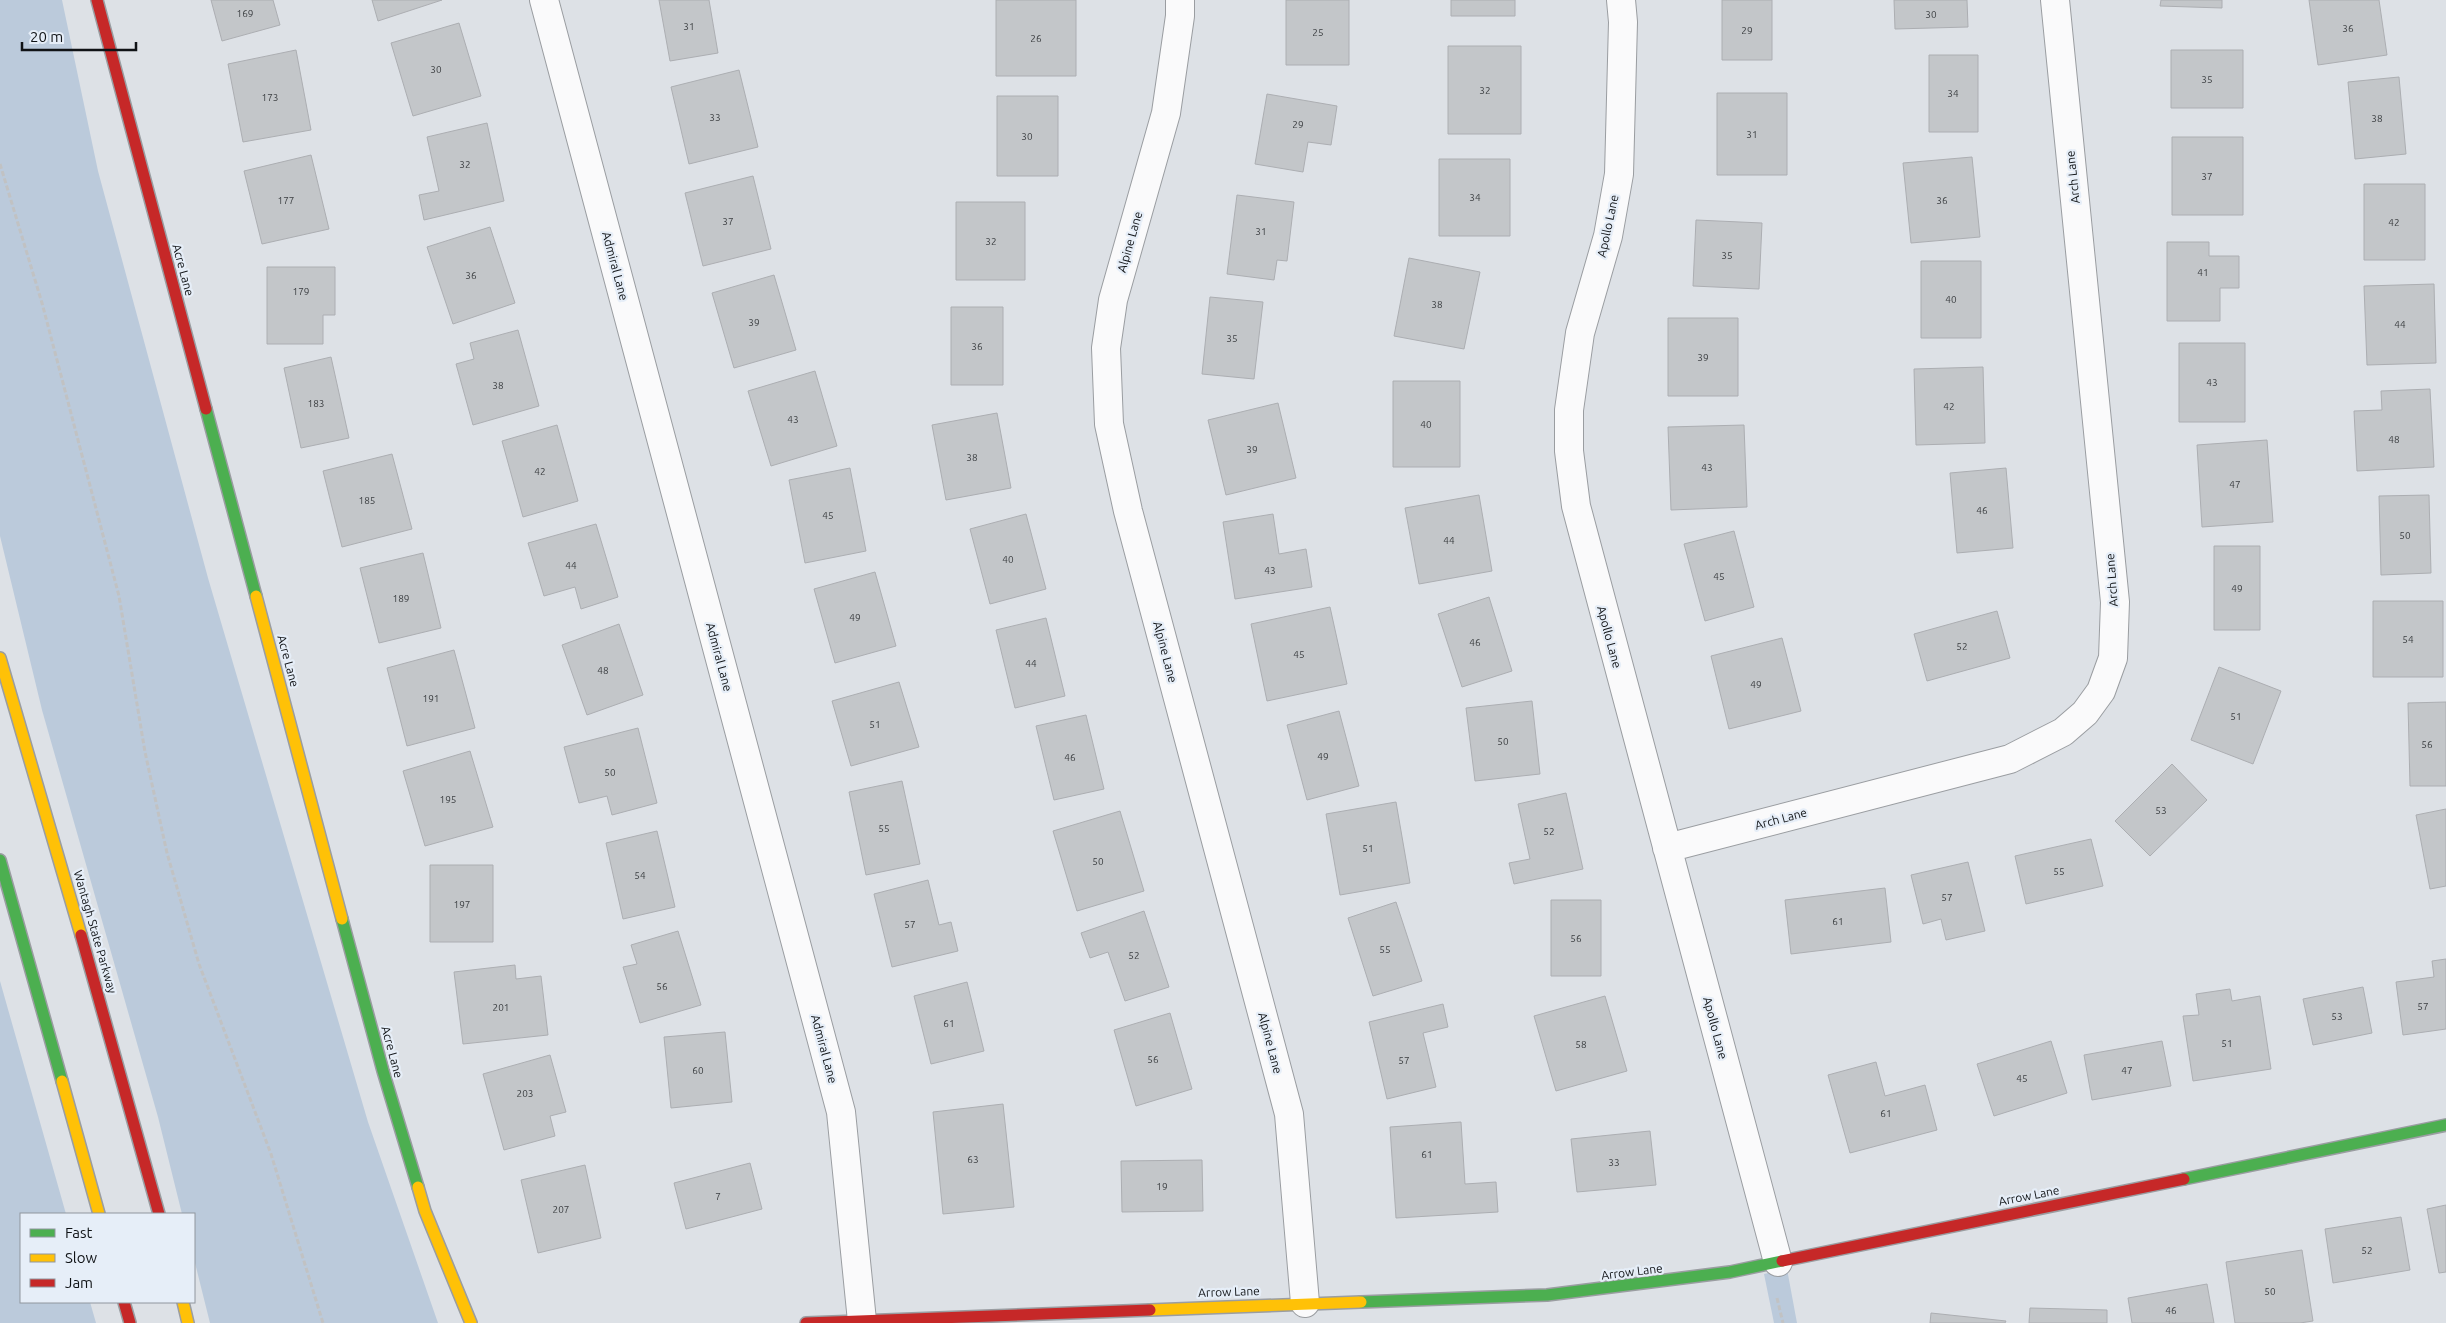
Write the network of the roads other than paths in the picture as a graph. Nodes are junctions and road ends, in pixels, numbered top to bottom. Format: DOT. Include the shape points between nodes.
graph roads {
  1 [pos="97,0"];
  2 [pos="544,0"];
  3 [pos="1180,0"];
  4 [pos="1621,0"];
  5 [pos="2055,0"];
  6 [pos="0,658"];
  7 [pos="1667,848"];
  8 [pos="0,860"];
  9 [pos="2446,1125"];
  10 [pos="99,1213"];
  11 [pos="159,1213"];
  12 [pos="1778,1262"];
  13 [pos="124,1303"];
  14 [pos="183,1303"];
  15 [pos="1305,1303"];
  16 [pos="862,1321"];
  17 [pos="130,1323"];
  18 [pos="188,1323"];
  19 [pos="471,1323"];
  20 [pos="806,1323"];
  1 -- 19 [label="main road, Acre Lane" via="383,1071 425,1211"];
  2 -- 16 [label="street, Admiral Lane" via="841,1112"];
  3 -- 15 [label="street, Alpine Lane" via="1166,113 1113,300 1106,348 1109,424 1128,511 1289,1114"];
  4 -- 7 [label="street, Apollo Lane" via="1619,174 1608,236 1580,333 1569,410 1569,451 1576,506 1587,554"];
  5 -- 7 [label="street, Arch Lane" via="2115,602 2113,658 2101,691 2085,713 2062,732 2010,759"];
  6 -- 11 [label="main road, Wantagh State Parkway"];
  7 -- 12 [label="street, Apollo Lane"];
  8 -- 10 [label="main road"];
  9 -- 12 [label="main road, Arrow Lane"];
  12 -- 15 [label="main road, Arrow Lane" via="1660,1282 1547,1295"];
  13 -- 17 [label="main road"];
  14 -- 18 [label="main road"];
  15 -- 16 [label="main road, Arrow Lane"];
  16 -- 20 [label="main road, Arrow Lane"];
}
